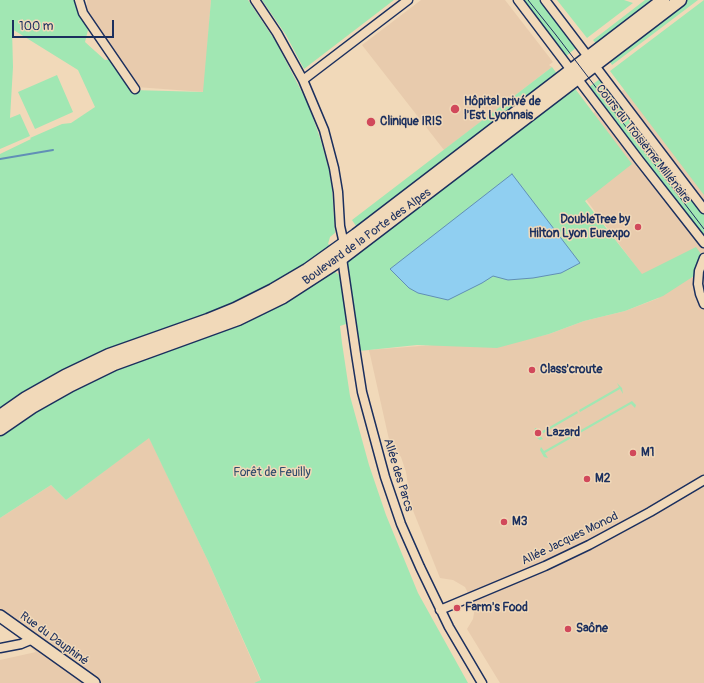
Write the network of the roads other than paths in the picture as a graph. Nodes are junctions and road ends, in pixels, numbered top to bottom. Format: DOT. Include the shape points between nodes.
graph roads {
  1 [pos="79,0"];
  2 [pos="255,0"];
  3 [pos="408,0"];
  4 [pos="518,0"];
  5 [pos="545,0"];
  6 [pos="663,0"];
  7 [pos="680,0"];
  8 [pos="592,61"];
  9 [pos="574,75"];
  10 [pos="302,80"];
  11 [pos="134,89"];
  12 [pos="704,209"];
  13 [pos="704,243"];
  14 [pos="344,244"];
  15 [pos="342,258"];
  16 [pos="704,258"];
  17 [pos="704,304"];
  18 [pos="0,416"];
  19 [pos="0,429"];
  20 [pos="704,480"];
  21 [pos="440,610"];
  22 [pos="0,616"];
  23 [pos="32,639"];
  24 [pos="0,648"];
  25 [pos="94,683"];
  26 [pos="482,683"];
  1 -- 11 [label="street" via="83,13"];
  2 -- 10 [label="street" via="277,33"];
  3 -- 10 [label="street"];
  4 -- 9 [label="street, Cours du Troisième Millénaire"];
  5 -- 8 [label="street, Cours du Troisième Millénaire"];
  6 -- 8 [label="main road, Boulevard de la Porte des Alpes"];
  7 -- 8 [label="main road, Boulevard de la Porte des Alpes"];
  8 -- 9 [label="main road, Boulevard de la Porte des Alpes"];
  8 -- 12 [label="street, Cours du Troisième Millénaire"];
  9 -- 13 [label="street, Cours du Troisième Millénaire"];
  9 -- 14 [label="main road, Boulevard de la Porte des Alpes"];
  9 -- 15 [label="main road, Boulevard de la Porte des Alpes"];
  10 -- 14 [label="street" via="324,130 334,168"];
  14 -- 15 [label="street, Allée des Parcs"];
  14 -- 18 [label="main road, Boulevard de la Porte des Alpes" via="307,270 250,302 208,320 109,355 65,376"];
  15 -- 19 [label="main road, Boulevard de la Porte des Alpes" via="283,297 255,311 114,364 70,385"];
  15 -- 21 [label="street, Allée des Parcs" via="362,392 371,429 401,524"];
  16 -- 17 [label="street" via="698,284"];
  20 -- 21 [label="street, Allée Jacques Monod" via="589,545"];
  21 -- 26 [label="street, Allée des Parcs"];
  22 -- 23 [label="street, Rue du Dauphiné"];
  23 -- 24 [label="street"];
  23 -- 25 [label="street, Rue du Dauphiné"];
}
